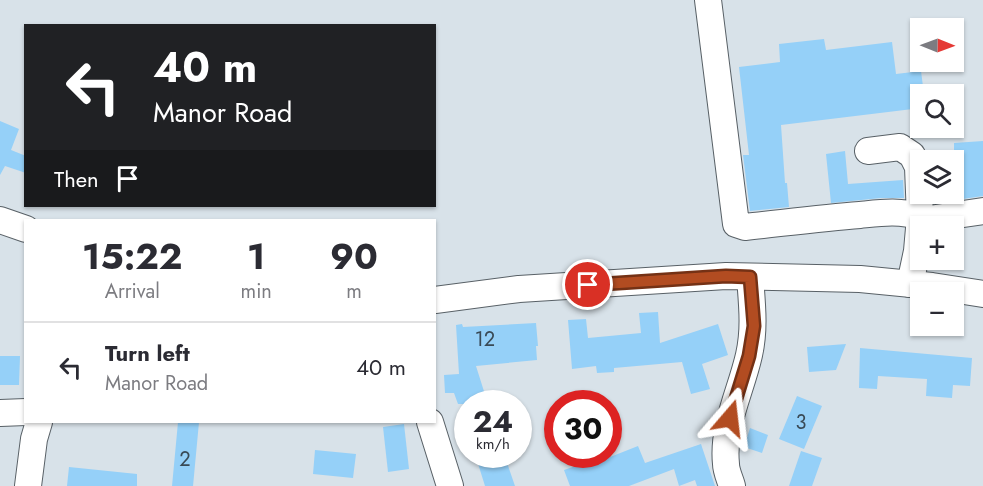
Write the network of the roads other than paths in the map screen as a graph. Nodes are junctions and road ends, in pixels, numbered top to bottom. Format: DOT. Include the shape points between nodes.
graph roads {
  1 [pos="708,0"];
  2 [pos="868,150"];
  3 [pos="983,212"];
  4 [pos="918,216"];
  5 [pos="920,216"];
  6 [pos="952,216"];
  7 [pos="0,220"];
  8 [pos="24,228"];
  9 [pos="750,277"];
  10 [pos="910,284"];
  11 [pos="964,291"];
  12 [pos="983,294"];
  13 [pos="436,300"];
  14 [pos="24,412"];
  15 [pos="0,413"];
  16 [pos="39,423"];
  17 [pos="430,423"];
  18 [pos="28,486"];
  19 [pos="450,486"];
  20 [pos="732,486"];
  1 -- 4 [label="street" via="736,224 745,228 893,212"];
  2 -- 5 [label="street" via="900,147 912,155 918,167"];
  3 -- 6 [label="street"];
  7 -- 8 [label="street"];
  9 -- 10 [label="street"];
  9 -- 13 [label="street" via="519,289"];
  9 -- 20 [label="street" via="754,326 726,441 726,465"];
  11 -- 12 [label="street"];
  14 -- 15 [label="street"];
  16 -- 18 [label="street"];
  17 -- 19 [label="street"];
}
